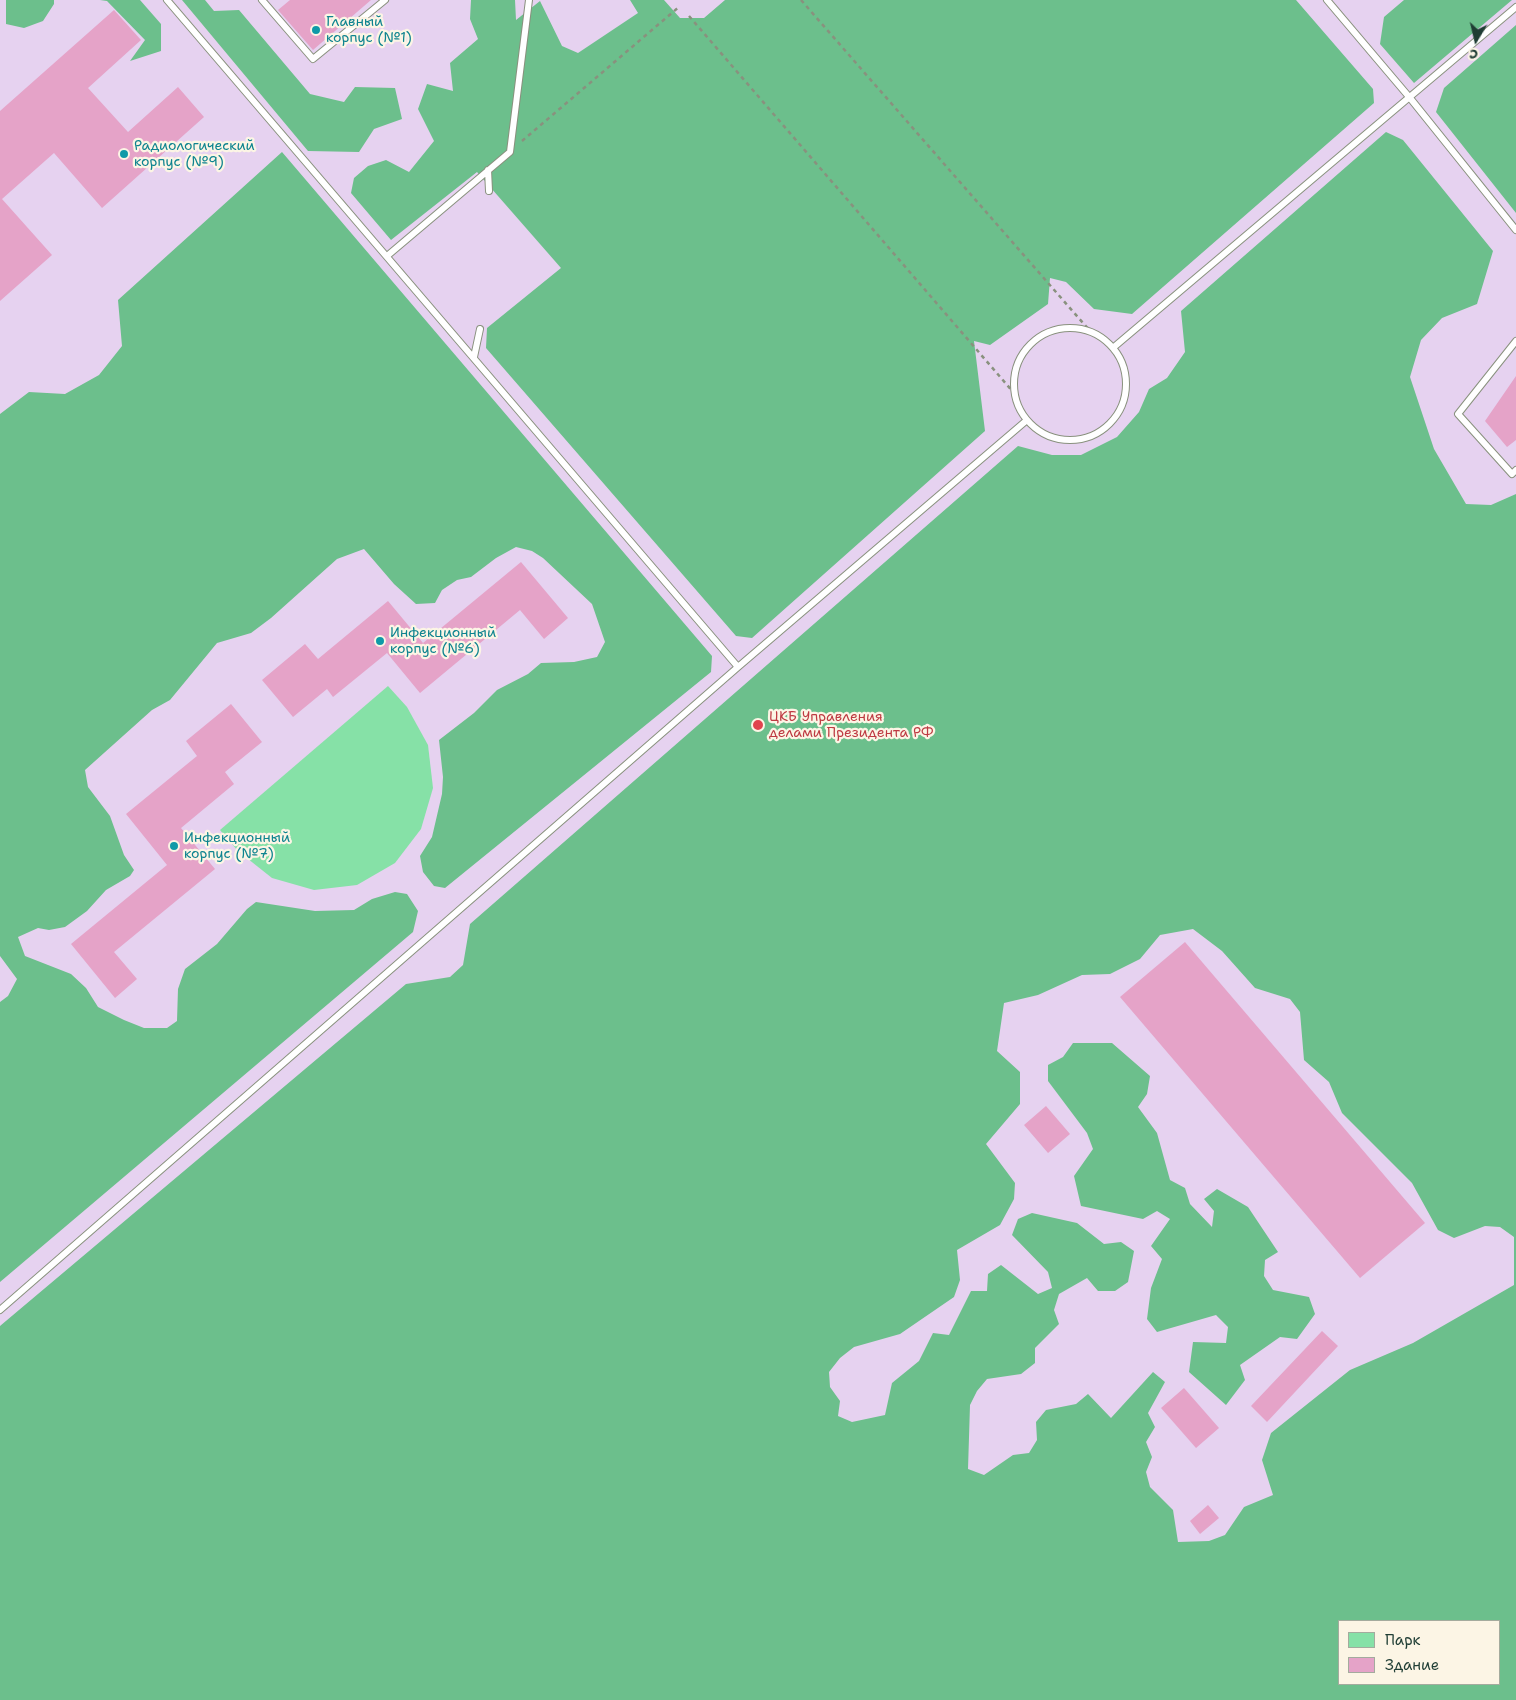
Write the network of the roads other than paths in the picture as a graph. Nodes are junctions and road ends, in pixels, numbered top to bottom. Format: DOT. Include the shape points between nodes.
graph roads {
  1 [pos="167,0"];
  2 [pos="262,0"];
  3 [pos="385,0"];
  4 [pos="530,0"];
  5 [pos="1327,0"];
  6 [pos="1516,8"];
  7 [pos="1410,98"];
  8 [pos="488,170"];
  9 [pos="489,191"];
  10 [pos="1516,230"];
  11 [pos="387,256"];
  12 [pos="480,329"];
  13 [pos="1516,341"];
  14 [pos="1114,348"];
  15 [pos="474,357"];
  16 [pos="1027,420"];
  17 [pos="1515,474"];
  18 [pos="738,667"];
  19 [pos="0,1310"];
  1 -- 11 [label="lane"];
  2 -- 3 [label="lane" via="313,60"];
  4 -- 8 [label="lane" via="510,152"];
  5 -- 7 [label="lane"];
  6 -- 7 [label="lane"];
  7 -- 10 [label="lane"];
  7 -- 14 [label="lane"];
  8 -- 9 [label="lane"];
  8 -- 11 [label="lane"];
  11 -- 15 [label="lane"];
  12 -- 15 [label="lane"];
  13 -- 17 [label="lane" via="1458,414"];
  14 -- 16 [label="lane" via="1124,367 1127,389 1116,416 1106,427 1094,435 1065,440 1037,430"];
  14 -- 16 [label="lane" via="1103,337 1076,327 1046,332 1034,340 1017,364 1014,378 1014,393"];
  15 -- 18 [label="lane"];
  16 -- 18 [label="lane"];
  18 -- 19 [label="lane"];
}
